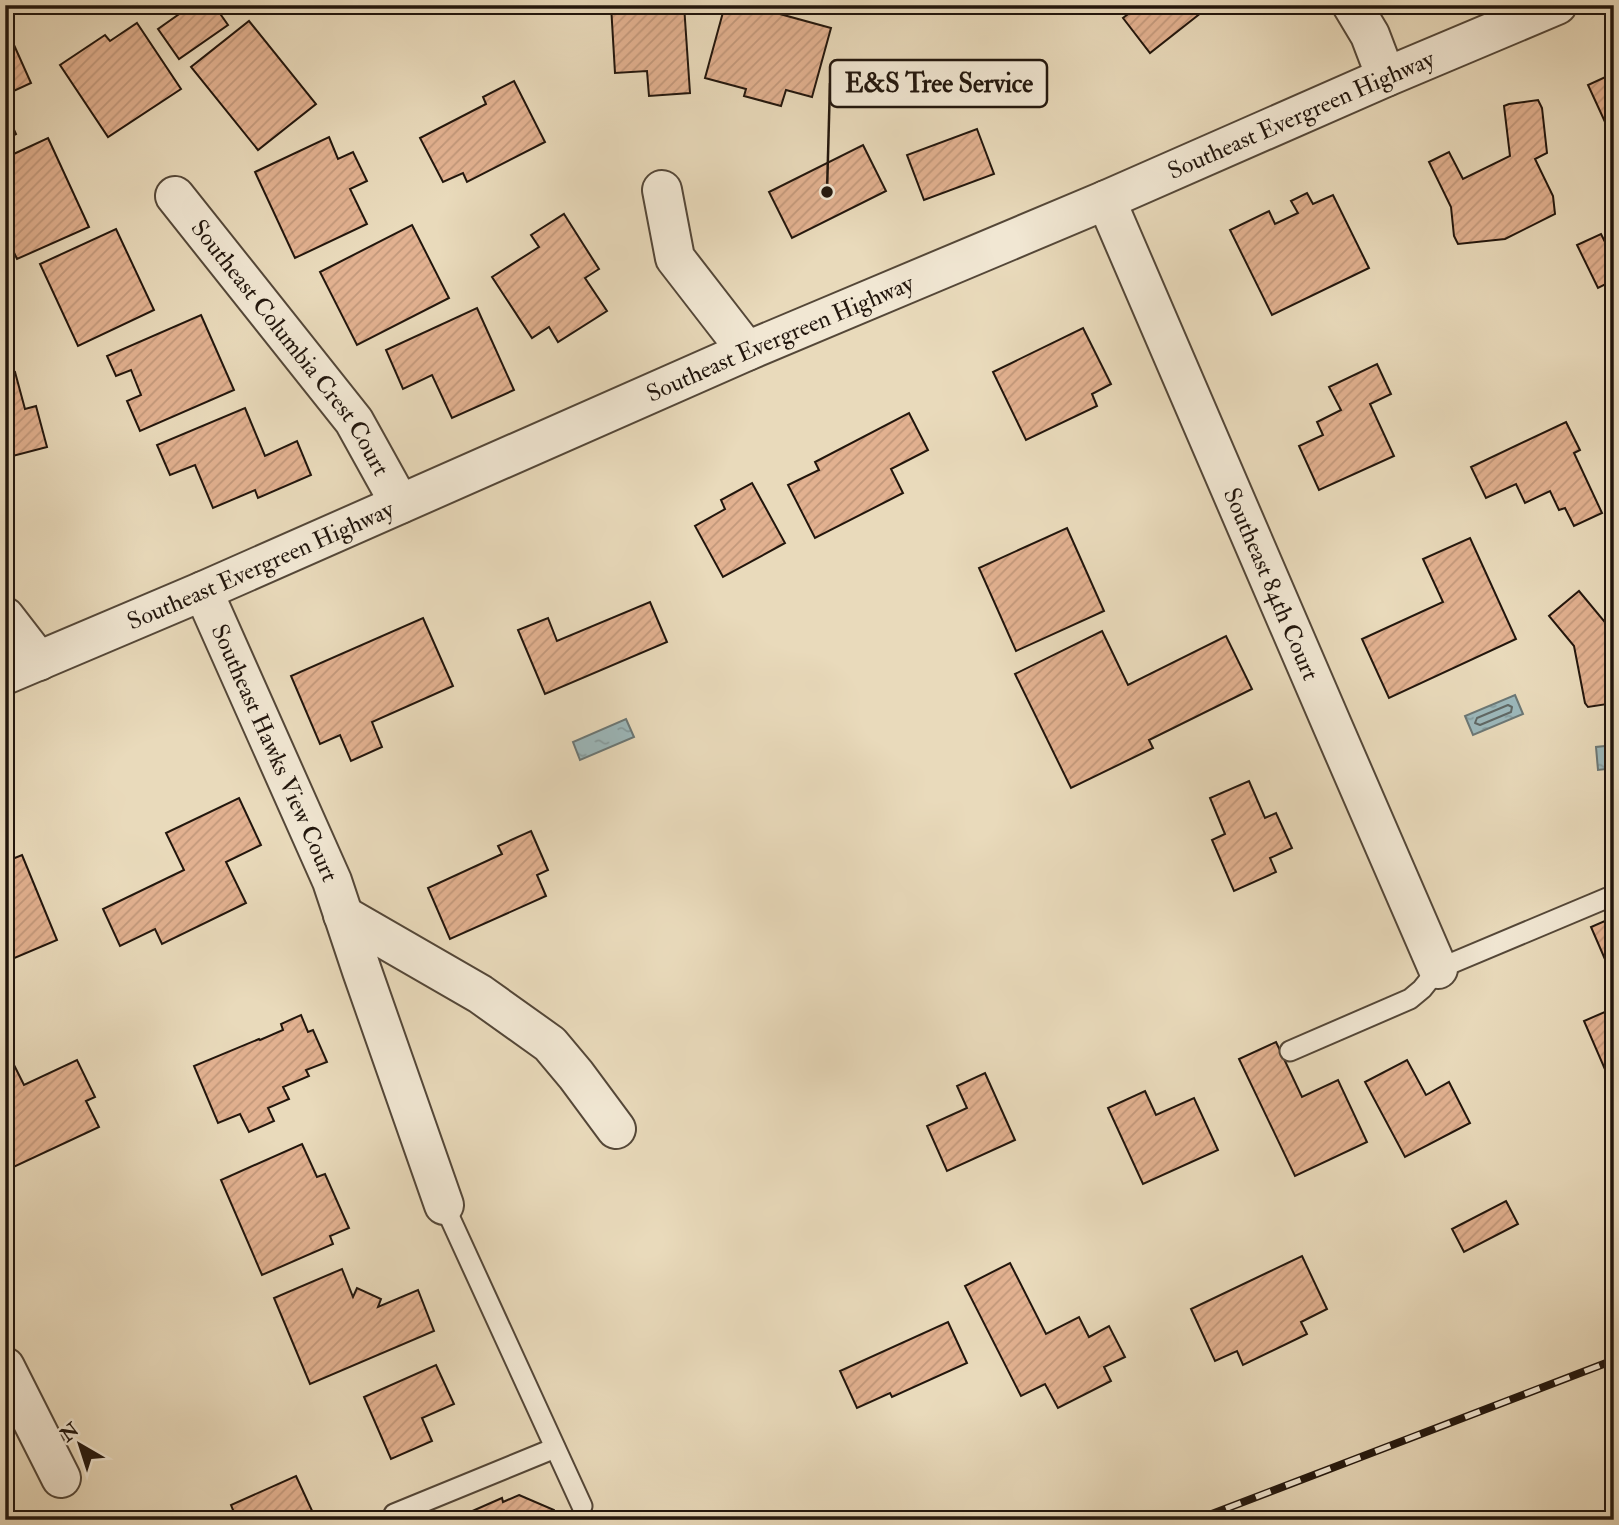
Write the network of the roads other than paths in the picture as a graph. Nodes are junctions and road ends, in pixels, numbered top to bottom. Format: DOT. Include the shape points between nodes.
graph roads {
  1 [pos="1352,5"];
  2 [pos="1557,5"];
  3 [pos="1387,77"];
  4 [pos="662,190"];
  5 [pos="175,196"];
  6 [pos="1106,200"];
  7 [pos="747,351"];
  8 [pos="400,504"];
  9 [pos="203,591"];
  10 [pos="5,617"];
  11 [pos="22,668"];
  12 [pos="1607,898"];
  13 [pos="343,915"];
  14 [pos="1438,969"];
  15 [pos="1290,1051"];
  16 [pos="616,1129"];
  17 [pos="444,1205"];
  18 [pos="5,1367"];
  19 [pos="555,1447"];
  20 [pos="61,1478"];
  21 [pos="582,1506"];
  22 [pos="394,1514"];
  1 -- 3 [label="street" via="1370,34"];
  2 -- 3 [label="street, Southeast Evergreen Highway"];
  3 -- 6 [label="street, Southeast Evergreen Highway"];
  4 -- 7 [label="street" via="675,258"];
  5 -- 8 [label="street, Southeast Columbia Crest Court" via="354,421"];
  6 -- 7 [label="street, Southeast Evergreen Highway"];
  6 -- 14 [label="street, Southeast 84th Court"];
  7 -- 8 [label="street, Southeast Evergreen Highway"];
  8 -- 9 [label="street, Southeast Evergreen Highway"];
  9 -- 11 [label="street, Southeast Evergreen Highway"];
  9 -- 13 [label="street, Southeast Hawks View Court" via="327,869"];
  10 -- 11 [label="street"];
  12 -- 14 [label="lane"];
  13 -- 16 [label="street" via="480,993 550,1044"];
  13 -- 17 [label="street, Southeast Hawks View Court"];
  14 -- 15 [label="lane" via="1410,999"];
  17 -- 19 [label="lane"];
  18 -- 20 [label="street"];
  19 -- 21 [label="lane"];
  19 -- 22 [label="lane"];
}
